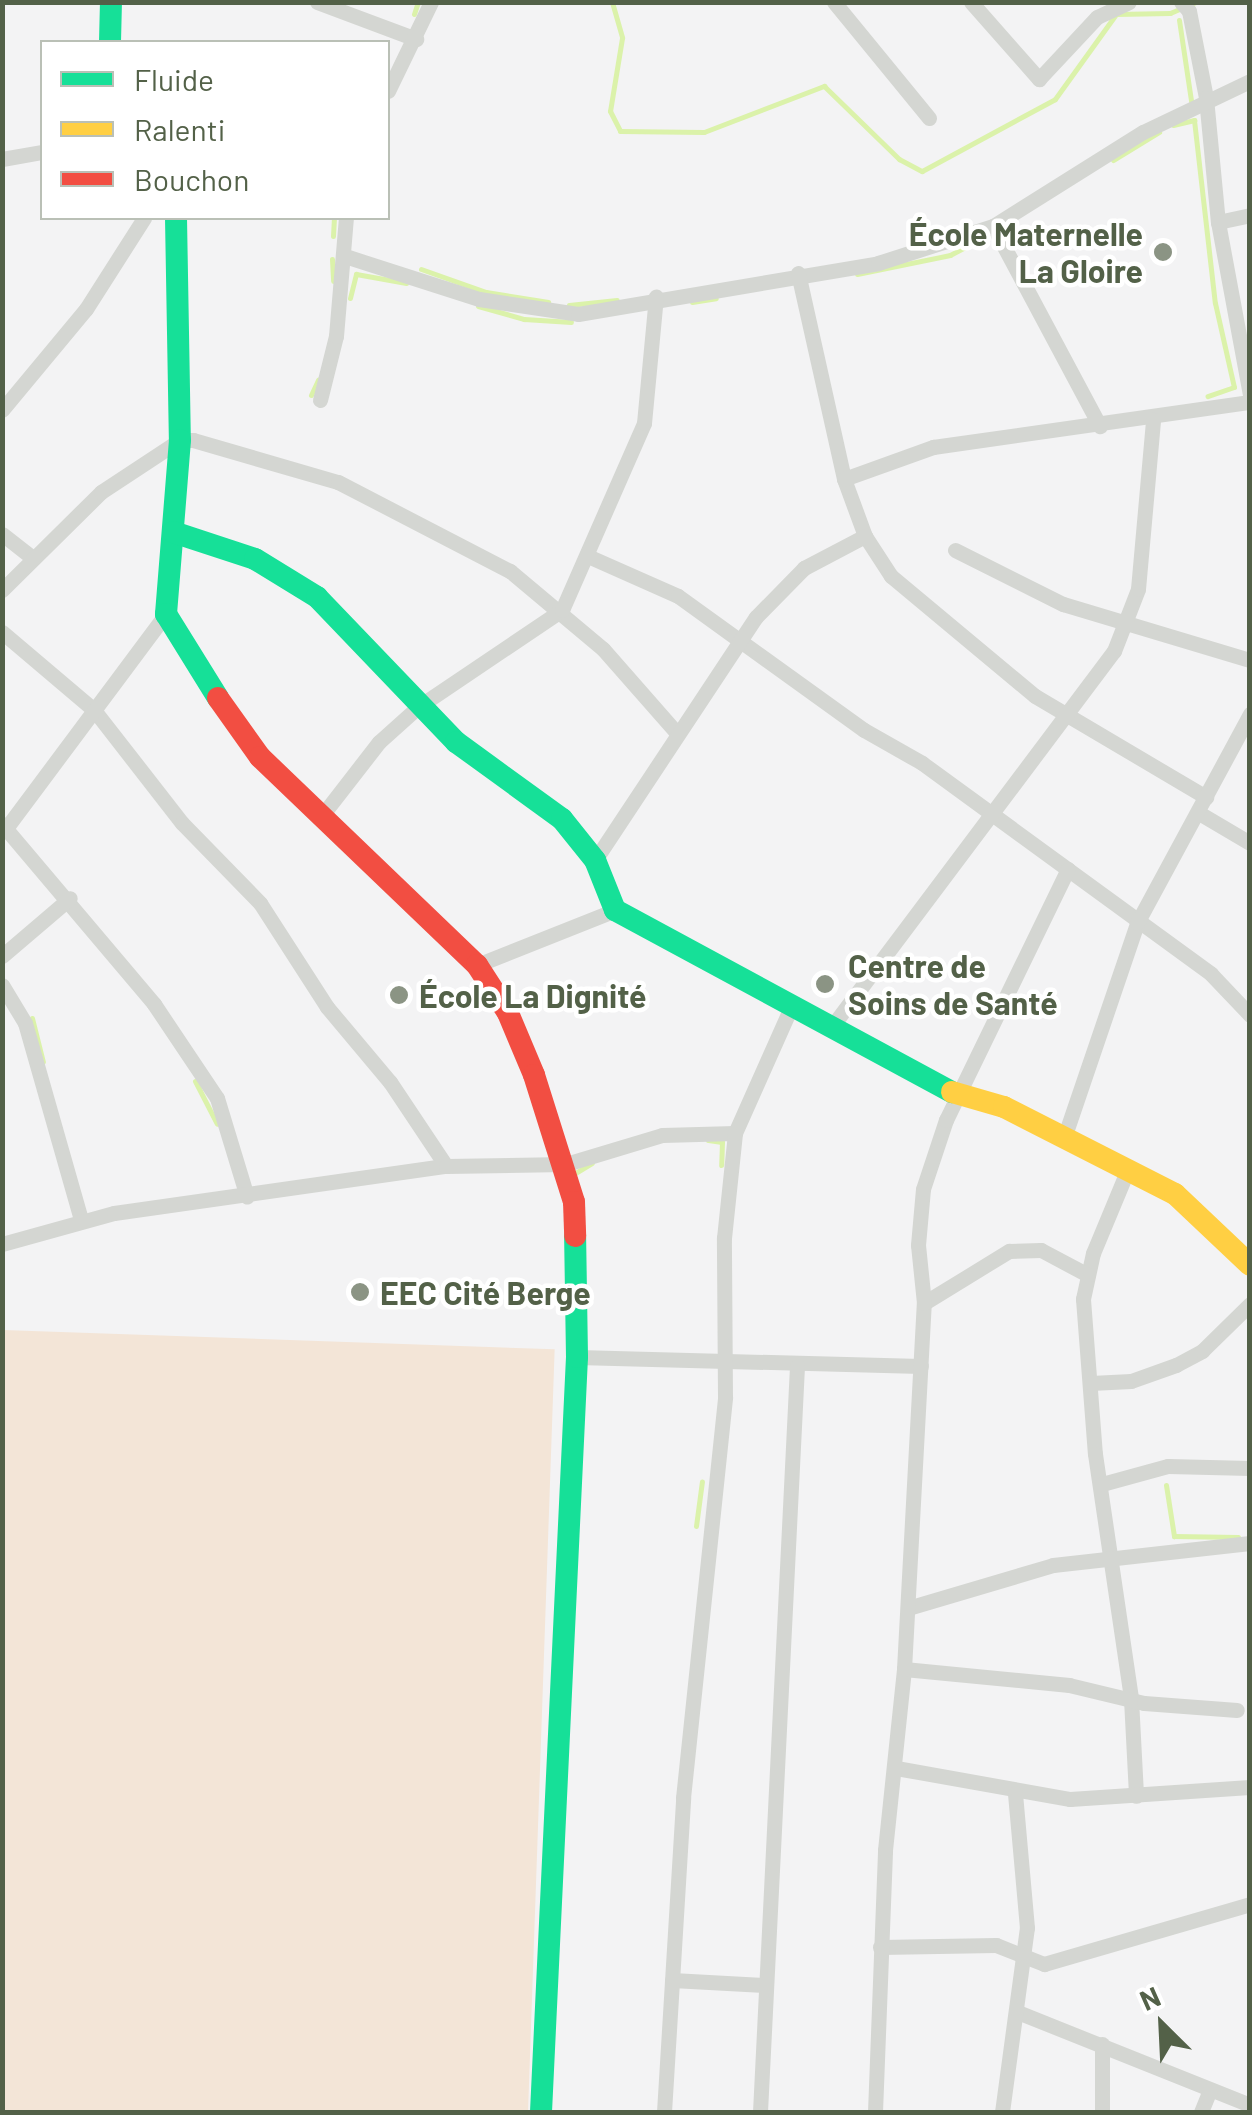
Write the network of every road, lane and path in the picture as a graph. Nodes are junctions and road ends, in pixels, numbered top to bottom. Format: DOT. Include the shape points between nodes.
graph roads {
  1 [pos="111,2"];
  2 [pos="317,2"];
  3 [pos="431,2"];
  4 [pos="834,2"];
  5 [pos="971,2"];
  6 [pos="1129,2"];
  7 [pos="1182,2"];
  8 [pos="1096,10"];
  9 [pos="416,39"];
  10 [pos="110,40"];
  11 [pos="1250,82"];
  12 [pos="390,87"];
  13 [pos="1206,98"];
  14 [pos="928,118"];
  15 [pos="40,152"];
  16 [pos="2,158"];
  17 [pos="1250,216"];
  18 [pos="143,220"];
  19 [pos="176,220"];
  20 [pos="346,220"];
  21 [pos="1218,222"];
  22 [pos="993,226"];
  23 [pos="345,256"];
  24 [pos="798,273"];
  25 [pos="656,297"];
  26 [pos="1250,398"];
  27 [pos="320,400"];
  28 [pos="2,410"];
  29 [pos="1153,420"];
  30 [pos="1100,426"];
  31 [pos="180,440"];
  32 [pos="844,480"];
  33 [pos="173,532"];
  34 [pos="2,534"];
  35 [pos="865,536"];
  36 [pos="955,550"];
  37 [pos="590,557"];
  38 [pos="33,558"];
  39 [pos="2,590"];
  40 [pos="562,610"];
  41 [pos="166,614"];
  42 [pos="1126,626"];
  43 [pos="2,632"];
  44 [pos="741,638"];
  45 [pos="1250,660"];
  46 [pos="418,707"];
  47 [pos="94,710"];
  48 [pos="1249,717"];
  49 [pos="1070,718"];
  50 [pos="676,732"];
  51 [pos="1206,797"];
  52 [pos="989,813"];
  53 [pos="1198,813"];
  54 [pos="320,818"];
  55 [pos="4,825"];
  56 [pos="1250,844"];
  57 [pos="595,860"];
  58 [pos="1068,869"];
  59 [pos="70,898"];
  60 [pos="615,910"];
  61 [pos="1137,923"];
  62 [pos="2,956"];
  63 [pos="477,965"];
  64 [pos="2,985"];
  65 [pos="792,1005"];
  66 [pos="1250,1015"];
  67 [pos="833,1025"];
  68 [pos="957,1096"];
  69 [pos="735,1133"];
  70 [pos="1065,1135"];
  71 [pos="566,1164"];
  72 [pos="446,1166"];
  73 [pos="1128,1170"];
  74 [pos="246,1197"];
  75 [pos="81,1220"];
  76 [pos="2,1244"];
  77 [pos="1250,1265"];
  78 [pos="1088,1275"];
  79 [pos="924,1303"];
  80 [pos="1250,1304"];
  81 [pos="577,1358"];
  82 [pos="724,1365"];
  83 [pos="797,1366"];
  84 [pos="921,1366"];
  85 [pos="1091,1383"];
  86 [pos="1250,1468"];
  87 [pos="1102,1484"];
  88 [pos="1250,1543"];
  89 [pos="1113,1557"];
  90 [pos="908,1608"];
  91 [pos="904,1669"];
  92 [pos="1131,1699"];
  93 [pos="1237,1710"];
  94 [pos="896,1768"];
  95 [pos="1250,1787"];
  96 [pos="1015,1794"];
  97 [pos="1136,1796"];
  98 [pos="1250,1904"];
  99 [pos="880,1947"];
  100 [pos="1024,1959"];
  101 [pos="672,1980"];
  102 [pos="766,1985"];
  103 [pos="1020,2012"];
  104 [pos="1102,2044"];
  105 [pos="1210,2090"];
  106 [pos="1250,2104"];
  107 [pos="541,2112"];
  108 [pos="664,2112"];
  109 [pos="760,2112"];
  110 [pos="876,2112"];
  111 [pos="1002,2112"];
  112 [pos="1102,2112"];
  113 [pos="1201,2112"];
  1 -- 10 [label="main road"];
  2 -- 9 [label="street"];
  3 -- 9 [label="street"];
  4 -- 14 [label="street"];
  5 -- 8 [label="street" via="1039,79"];
  6 -- 8 [label="street"];
  7 -- 13 [label="street"];
  9 -- 12 [label="street"];
  11 -- 13 [label="street"];
  13 -- 21 [label="street"];
  13 -- 22 [label="street"];
  15 -- 16 [label="street"];
  17 -- 21 [label="street"];
  18 -- 28 [label="street" via="86,309"];
  19 -- 31 [label="main road"];
  20 -- 23 [label="street"];
  21 -- 26 [label="street"];
  22 -- 24 [label="street" via="923,253"];
  22 -- 30 [label="street"];
  23 -- 25 [label="street" via="530,311 578,314"];
  23 -- 27 [label="street"];
  24 -- 25 [label="street"];
  24 -- 32 [label="street"];
  25 -- 37 [label="street" via="644,423"];
  26 -- 29 [label="street"];
  29 -- 30 [label="street"];
  29 -- 42 [label="street" via="1138,589"];
  30 -- 32 [label="street" via="933,447"];
  31 -- 33 [label="main road"];
  31 -- 38 [label="street" via="101,492"];
  31 -- 40 [label="street" via="338,482 464,543"];
  32 -- 35 [label="street"];
  33 -- 41 [label="main road"];
  33 -- 46 [label="main road" via="255,559 317,597"];
  34 -- 38 [label="street"];
  35 -- 44 [label="street" via="804,568"];
  35 -- 49 [label="street" via="915,597"];
  36 -- 42 [label="street" via="1028,590"];
  37 -- 40 [label="street"];
  37 -- 44 [label="street" via="678,596"];
  38 -- 39 [label="street"];
  40 -- 46 [label="street"];
  40 -- 50 [label="street"];
  41 -- 47 [label="street"];
  41 -- 54 [label="main road" via="230,719"];
  42 -- 45 [label="street"];
  42 -- 49 [label="street"];
  43 -- 47 [label="street"];
  44 -- 50 [label="street"];
  44 -- 52 [label="street"];
  46 -- 54 [label="street" via="378,742"];
  46 -- 57 [label="main road" via="456,742 531,792"];
  47 -- 55 [label="street"];
  47 -- 72 [label="street" via="182,823 260,902 327,1007 390,1082"];
  48 -- 51 [label="street"];
  49 -- 51 [label="street"];
  49 -- 52 [label="street"];
  50 -- 57 [label="street"];
  51 -- 53 [label="street"];
  52 -- 58 [label="street"];
  52 -- 67 [label="street"];
  53 -- 56 [label="street"];
  53 -- 61 [label="street"];
  54 -- 63 [label="main road"];
  55 -- 59 [label="street"];
  57 -- 60 [label="main road"];
  58 -- 61 [label="street"];
  58 -- 68 [label="street"];
  59 -- 62 [label="street"];
  59 -- 74 [label="street" via="217,1098"];
  60 -- 63 [label="street"];
  60 -- 65 [label="main road"];
  61 -- 66 [label="street" via="1211,974"];
  61 -- 70 [label="street"];
  63 -- 71 [label="main road" via="508,1012"];
  64 -- 75 [label="street" via="25,1023"];
  65 -- 67 [label="main road"];
  65 -- 69 [label="street"];
  67 -- 68 [label="main road"];
  68 -- 70 [label="main road" via="1004,1107"];
  68 -- 79 [label="street" via="922,1189"];
  69 -- 71 [label="street" via="662,1135"];
  69 -- 82 [label="street" via="724,1238"];
  70 -- 73 [label="main road"];
  71 -- 72 [label="street"];
  71 -- 81 [label="main road" via="574,1202"];
  72 -- 74 [label="street"];
  73 -- 77 [label="main road" via="1174,1194"];
  73 -- 78 [label="street"];
  74 -- 75 [label="street"];
  75 -- 76 [label="street"];
  78 -- 79 [label="street" via="1041,1250 1009,1250"];
  78 -- 85 [label="street" via="1083,1329"];
  79 -- 84 [label="street"];
  80 -- 85 [label="street" via="1176,1366"];
  81 -- 82 [label="street"];
  81 -- 107 [label="main road"];
  82 -- 83 [label="street"];
  82 -- 101 [label="street"];
  83 -- 84 [label="street"];
  83 -- 102 [label="street"];
  84 -- 90 [label="street"];
  85 -- 87 [label="street"];
  86 -- 87 [label="street" via="1168,1466"];
  87 -- 89 [label="street"];
  88 -- 89 [label="street"];
  89 -- 90 [label="street" via="1010,1573"];
  89 -- 92 [label="street"];
  90 -- 91 [label="street"];
  91 -- 92 [label="street" via="1069,1684"];
  91 -- 94 [label="street"];
  92 -- 93 [label="street"];
  92 -- 97 [label="street"];
  94 -- 96 [label="street"];
  94 -- 99 [label="street"];
  95 -- 97 [label="street"];
  96 -- 97 [label="street"];
  96 -- 100 [label="street" via="1027,1880"];
  98 -- 100 [label="street" via="1056,1962"];
  99 -- 100 [label="street" via="996,1945"];
  99 -- 110 [label="street"];
  100 -- 103 [label="street"];
  101 -- 102 [label="street"];
  101 -- 108 [label="street"];
  102 -- 109 [label="street"];
  103 -- 104 [label="street"];
  103 -- 111 [label="street"];
  104 -- 105 [label="street"];
  104 -- 112 [label="street"];
  105 -- 106 [label="street"];
  105 -- 113 [label="street"];
}
